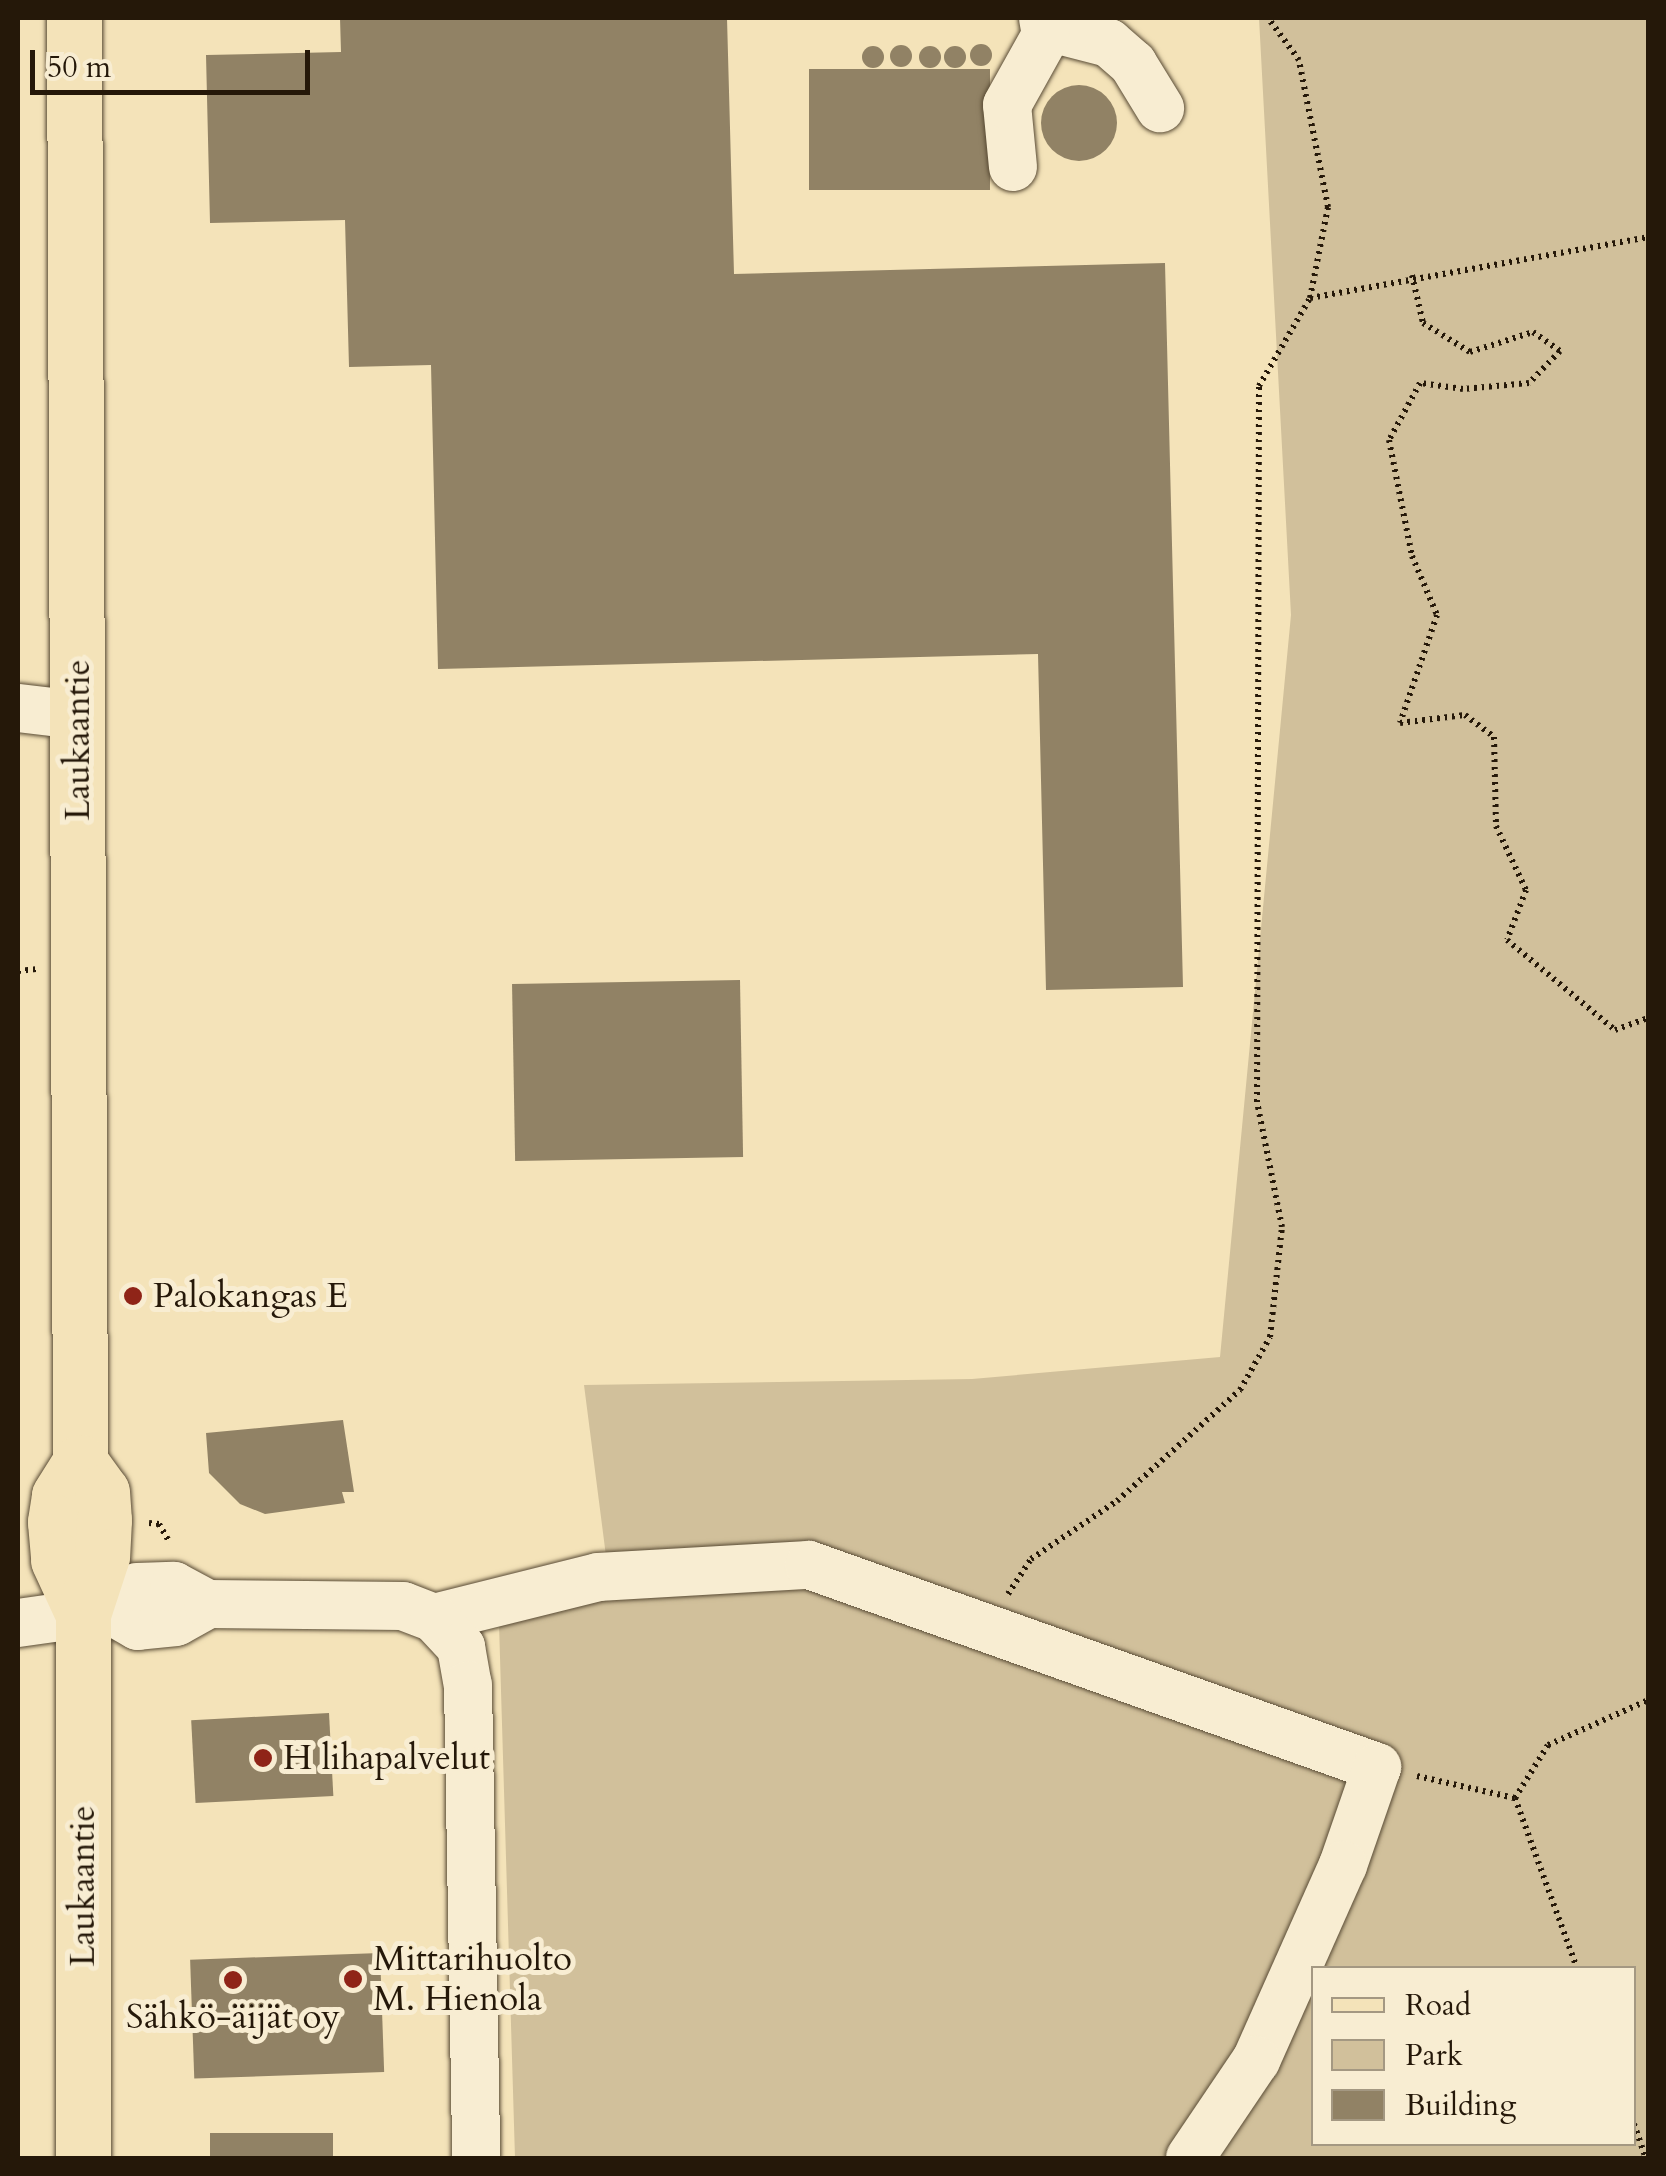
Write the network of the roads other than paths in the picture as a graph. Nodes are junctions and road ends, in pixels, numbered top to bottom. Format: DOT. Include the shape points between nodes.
graph roads {
  1 [pos="74,18"];
  2 [pos="1045,22"];
  3 [pos="1160,108"];
  4 [pos="1013,168"];
  5 [pos="18,708"];
  6 [pos="78,715"];
  7 [pos="96,1612"];
  8 [pos="434,1618"];
  9 [pos="18,1623"];
  10 [pos="82,2158"];
  11 [pos="476,2158"];
  12 [pos="1190,2158"];
  1 -- 6 [label="main road, Laukaantie"];
  2 -- 3 [label="street" via="1109,43 1133,64"];
  2 -- 4 [label="street" via="1007,105"];
  5 -- 6 [label="street"];
  6 -- 7 [label="main road, Laukaantie" via="80,1462 60,1496 55,1522 58,1560"];
  7 -- 8 [label="street" via="137,1587 174,1586 208,1604 403,1606"];
  7 -- 9 [label="street"];
  7 -- 10 [label="main road, Laukaantie"];
  8 -- 11 [label="street" via="461,1647 468,1684"];
  8 -- 12 [label="street" via="598,1577 809,1565 1377,1767 1343,1865 1256,2060"];
}
